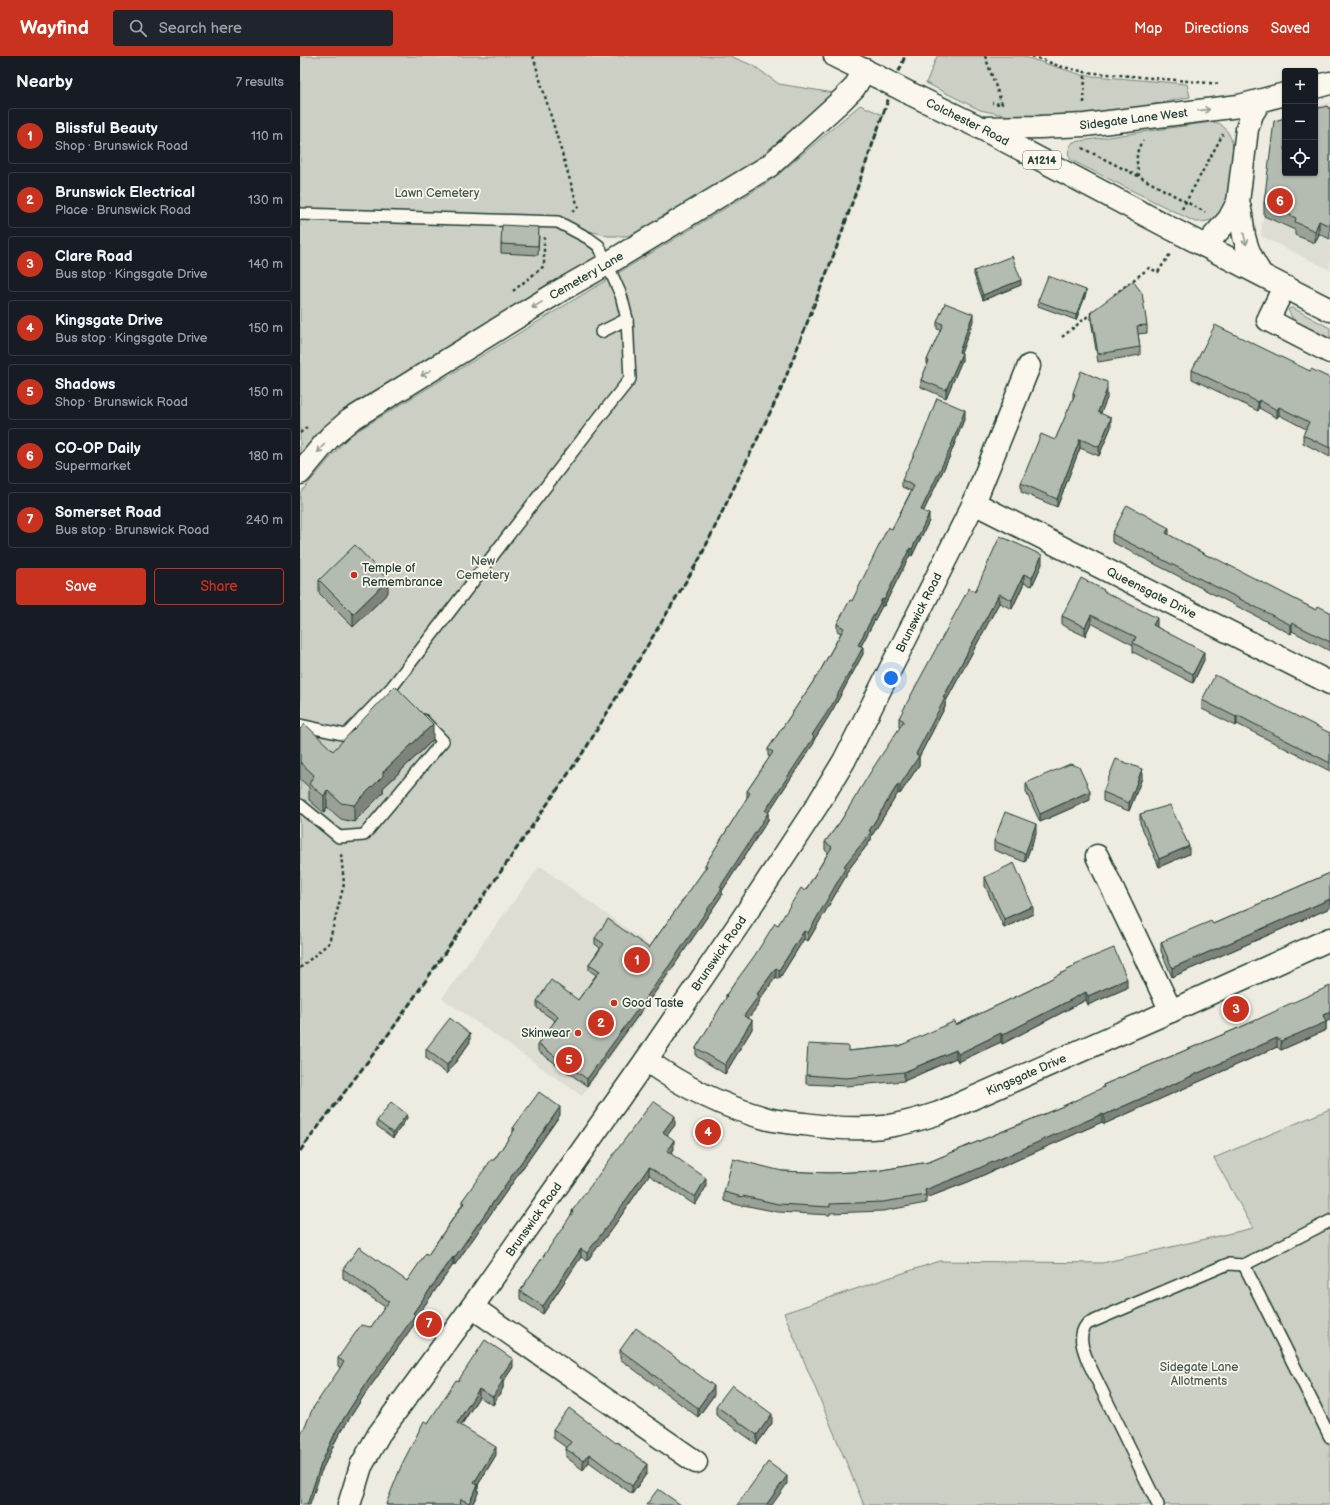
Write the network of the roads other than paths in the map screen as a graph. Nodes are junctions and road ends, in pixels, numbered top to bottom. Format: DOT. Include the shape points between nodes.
graph roads {
  1 [pos="835,56"];
  2 [pos="872,74"];
  3 [pos="1330,83"];
  4 [pos="1318,86"];
  5 [pos="1282,95"];
  6 [pos="1260,101"];
  7 [pos="981,128"];
  8 [pos="1238,202"];
  9 [pos="300,214"];
  10 [pos="1205,246"];
  11 [pos="607,264"];
  12 [pos="1261,274"];
  13 [pos="1284,287"];
  14 [pos="1330,310"];
  15 [pos="627,318"];
  16 [pos="601,332"];
  17 [pos="1330,352"];
  18 [pos="1029,366"];
  19 [pos="300,473"];
  20 [pos="974,503"];
  21 [pos="1330,683"];
  22 [pos="418,714"];
  23 [pos="300,725"];
  24 [pos="300,805"];
  25 [pos="1098,856"];
  26 [pos="1330,939"];
  27 [pos="1171,1011"];
  28 [pos="646,1060"];
  29 [pos="1330,1221"];
  30 [pos="1244,1265"];
  31 [pos="472,1307"];
  32 [pos="1330,1437"];
  33 [pos="696,1462"];
  34 [pos="349,1505"];
  35 [pos="1158,1505"];
  1 -- 2 [label="street, Colchester Road / A1214"];
  2 -- 7 [label="street, Colchester Road / A1214, bridge"];
  2 -- 11 [label="street, Cemetery Lane" via="769,166"];
  3 -- 4 [label="street"];
  5 -- 6 [label="street, Sidegate Lane West"];
  7 -- 6 [label="street, Sidegate Lane West, one-way" via="1085,125 1239,106"];
  6 -- 8 [label="street" via="1247,129"];
  7 -- 10 [label="street, Colchester Road / A1214"];
  8 -- 10 [label="street" via="1229,219"];
  8 -- 12 [label="street, one-way" via="1249,253"];
  9 -- 11 [label="lane" via="558,222 599,246"];
  10 -- 12 [label="street, Colchester Road / A1214"];
  11 -- 15 [label="lane" via="621,295"];
  11 -- 19 [label="street, Cemetery Lane, one-way" via="350,420 330,437"];
  12 -- 13 [label="street, Colchester Road / A1214"];
  13 -- 14 [label="street, Colchester Road / A1214"];
  13 -- 17 [label="street" via="1268,320"];
  15 -- 16 [label="lane"];
  15 -- 23 [label="lane" via="630,379 394,689 346,735"];
  18 -- 20 [label="street, Brunswick Road"];
  20 -- 21 [label="street, Queensgate Drive"];
  20 -- 28 [label="street, Brunswick Road" via="844,761 739,924"];
  22 -- 24 [label="lane" via="443,741 364,835 339,837"];
  25 -- 27 [label="street"];
  26 -- 27 [label="street, Kingsgate Drive"];
  27 -- 28 [label="street, Kingsgate Drive" via="939,1113 883,1127 828,1128 770,1119 734,1109 692,1090"];
  28 -- 31 [label="street, Brunswick Road"];
  29 -- 30 [label="lane"];
  30 -- 32 [label="lane"];
  30 -- 35 [label="lane" via="1228,1264 1087,1324 1082,1330 1081,1345 1088,1362"];
  31 -- 33 [label="street"];
  31 -- 34 [label="street, Brunswick Road" via="379,1434 361,1466"];
}
